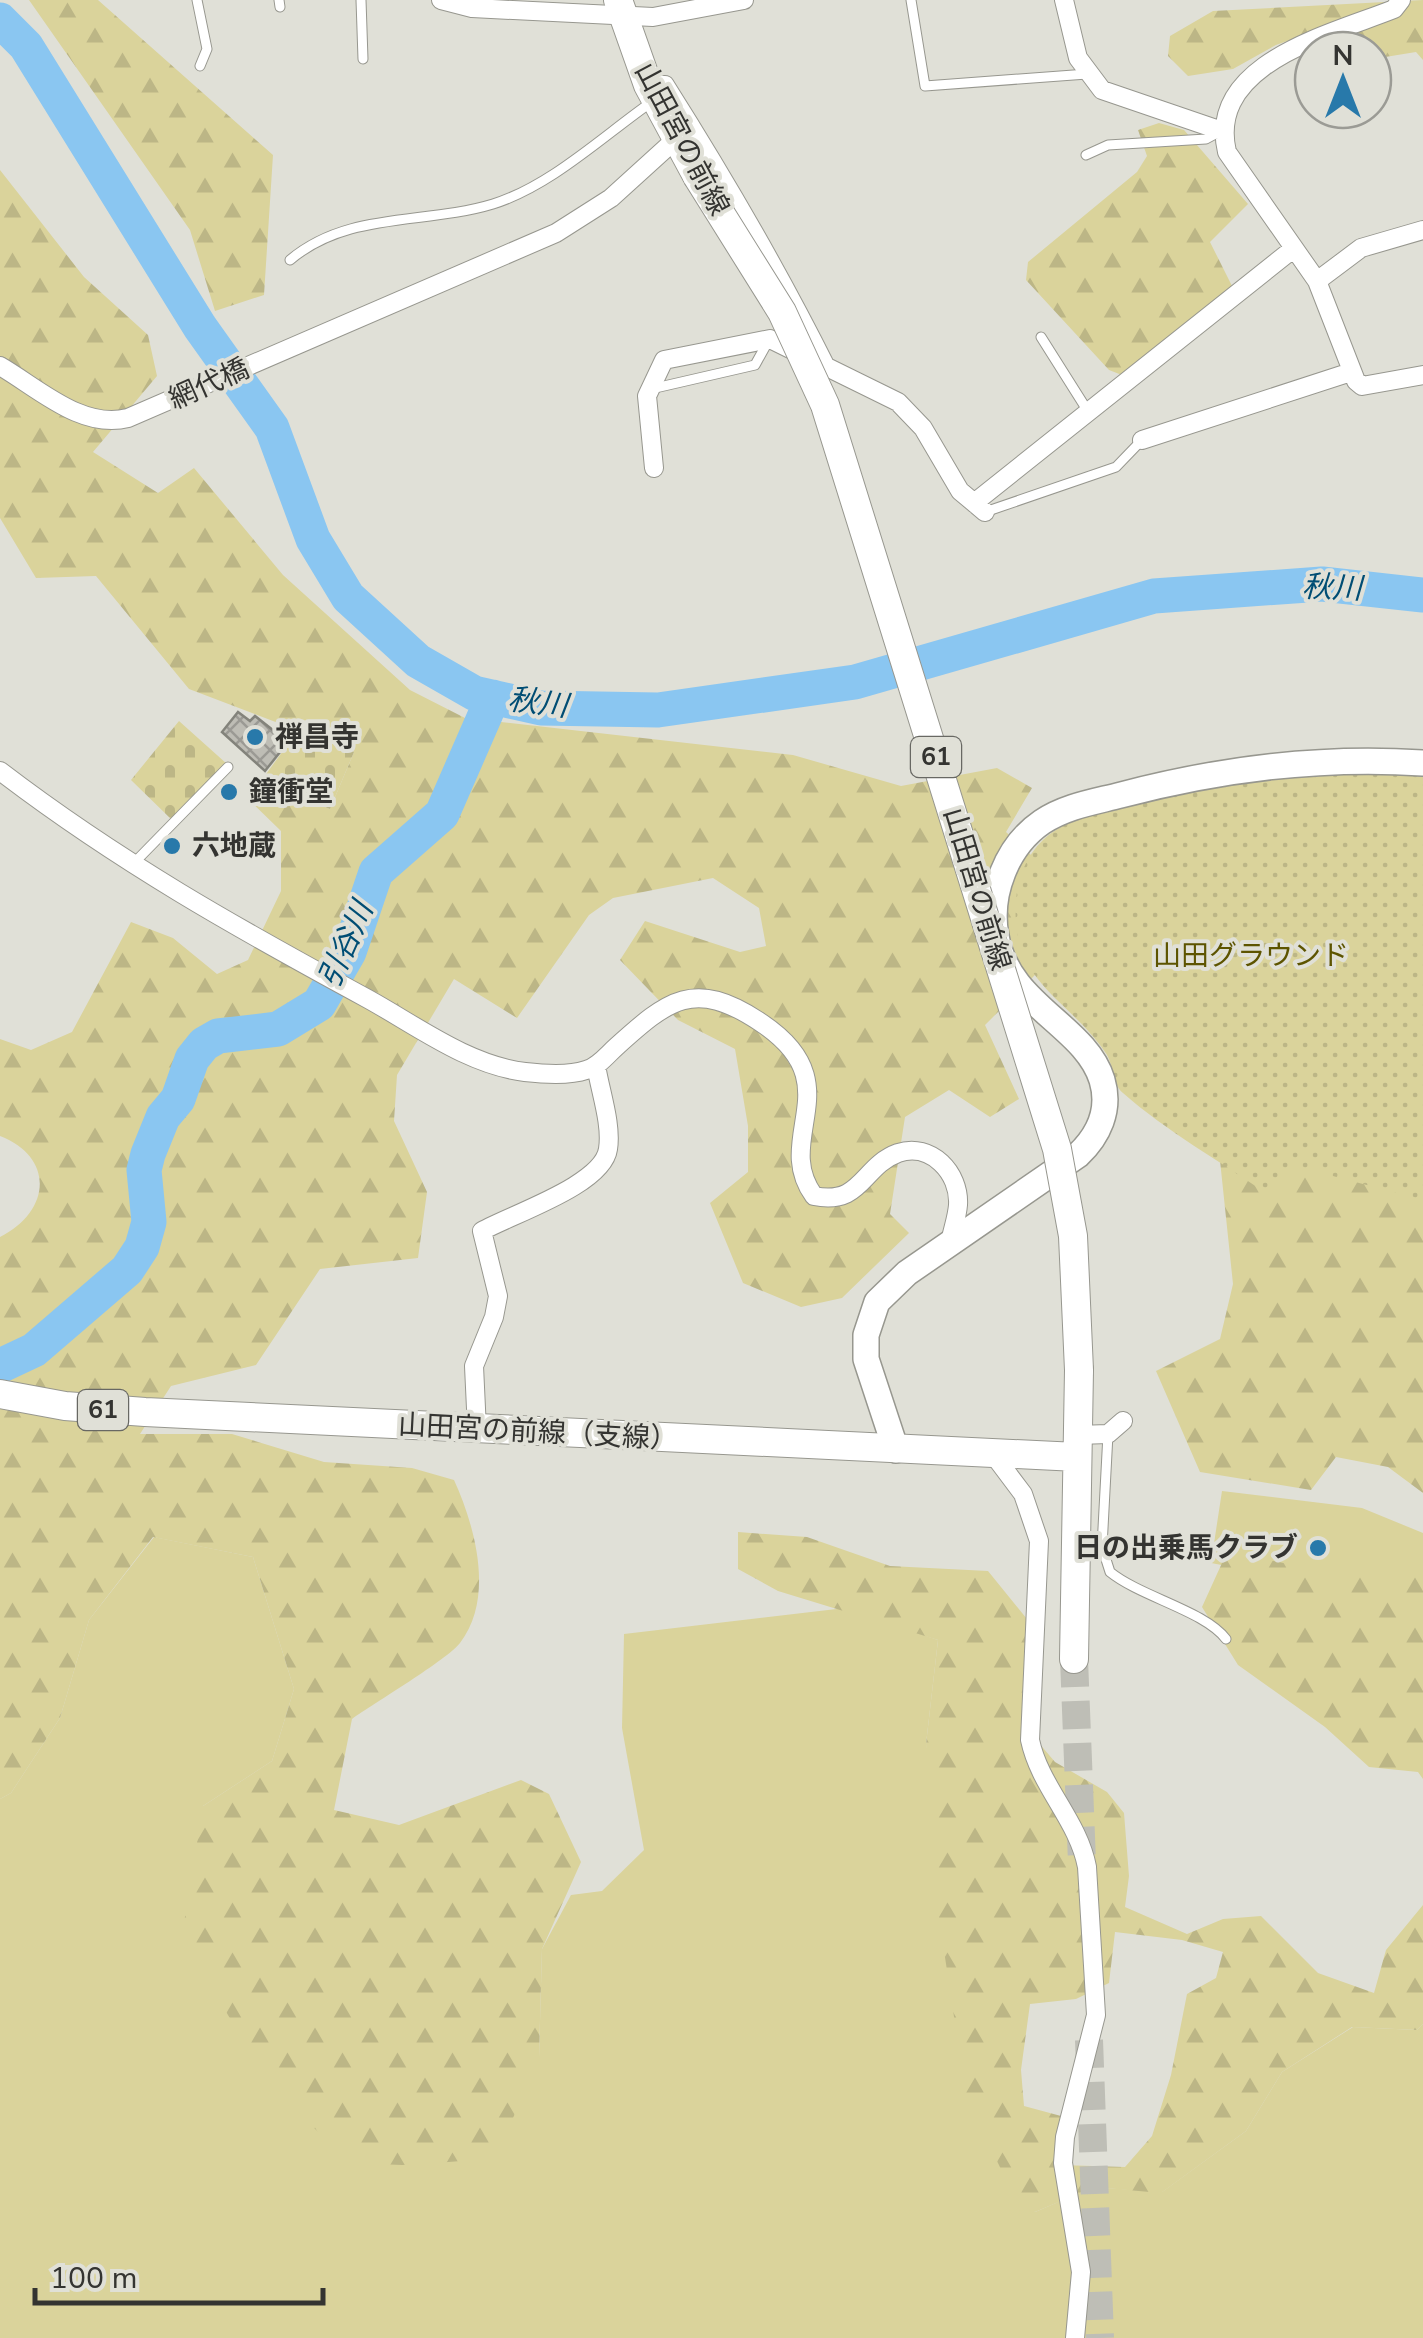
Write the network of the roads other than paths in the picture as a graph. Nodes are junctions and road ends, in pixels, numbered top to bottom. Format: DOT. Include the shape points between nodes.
graph roads {
  1 [pos="197,0"];
  2 [pos="361,0"];
  3 [pos="441,0"];
  4 [pos="744,0"];
  5 [pos="911,0"];
  6 [pos="1064,0"];
  7 [pos="1401,0"];
  8 [pos="520,5"];
  9 [pos="620,8"];
  10 [pos="363,59"];
  11 [pos="200,66"];
  12 [pos="1087,74"];
  13 [pos="651,92"];
  14 [pos="1222,131"];
  15 [pos="676,139"];
  16 [pos="1086,156"];
  17 [pos="1423,230"];
  18 [pos="1293,249"];
  19 [pos="290,260"];
  20 [pos="1316,281"];
  21 [pos="1040,337"];
  22 [pos="0,366"];
  23 [pos="827,369"];
  24 [pos="1352,372"];
  25 [pos="1423,375"];
  26 [pos="1089,413"];
  27 [pos="1142,440"];
  28 [pos="654,468"];
  29 [pos="980,507"];
  30 [pos="1423,762"];
  31 [pos="228,767"];
  32 [pos="2,775"];
  33 [pos="131,866"];
  34 [pos="596,1065"];
  35 [pos="950,1243"];
  36 [pos="0,1394"];
  37 [pos="1124,1421"];
  38 [pos="477,1430"];
  39 [pos="1108,1434"];
  40 [pos="1078,1446"];
  41 [pos="896,1450"];
  42 [pos="994,1454"];
  43 [pos="1226,1639"];
  44 [pos="1074,1659"];
  45 [pos="1075,2338"];
  1 -- 11 [label="lane" via="207,49"];
  2 -- 10 [label="lane"];
  3 -- 8 [label="street" via="472,8"];
  4 -- 9 [label="street" via="653,17"];
  5 -- 12 [label="lane" via="924,86"];
  6 -- 12 [label="street"];
  7 -- 14 [label="street" via="1394,9 1295,48 1250,78 1232,100"];
  8 -- 9 [label="street"];
  9 -- 13 [label="main road, 山田宮の前線 / 61"];
  12 -- 14 [label="street" via="1102,90"];
  13 -- 15 [label="main road, 山田宮の前線 / 61"];
  13 -- 19 [label="lane" via="530,187 493,204 342,229"];
  13 -- 23 [label="street" via="665,86 700,140 770,254"];
  14 -- 16 [label="lane" via="1206,139 1108,144"];
  14 -- 18 [label="street" via="1227,152"];
  15 -- 22 [label="street, 網代橋" via="610,198 556,233 146,412 110,422 90,418"];
  15 -- 40 [label="main road, 山田宮の前線 / 61, bridge" via="791,329 839,446 1058,1149 1074,1236"];
  17 -- 20 [label="street" via="1361,248"];
  18 -- 20 [label="street"];
  18 -- 26 [label="street"];
  20 -- 24 [label="street"];
  21 -- 26 [label="lane"];
  23 -- 28 [label="street" via="764,338 664,360 647,396"];
  23 -- 29 [label="street" via="898,402 923,428 960,491"];
  24 -- 25 [label="street" via="1362,386"];
  24 -- 27 [label="street"];
  26 -- 29 [label="street"];
  27 -- 29 [label="lane" via="1116,467"];
  30 -- 35 [label="street" via="1360,760 1221,772 1077,806 1034,829 1002,873 993,912 996,939 1014,980 1093,1062 1104,1112 1078,1156"];
  31 -- 33 [label="lane"];
  32 -- 33 [label="street"];
  33 -- 34 [label="street" via="500,1067 571,1072"];
  34 -- 35 [label="street" via="655,1012 686,996 702,996 758,1020 782,1039 807,1075 800,1154 802,1180 814,1196 835,1200 894,1154 930,1154 952,1176 958,1202"];
  34 -- 38 [label="street" via="608,1136 605,1160 585,1181 482,1231 498,1296 474,1366"];
  35 -- 41 [label="street" via="890,1286 868,1327 868,1367"];
  36 -- 38 [label="main road, 山田宮の前線（支線） / 61" via="65,1406"];
  37 -- 39 [label="street"];
  38 -- 41 [label="main road, 山田宮の前線（支線） / 61"];
  39 -- 40 [label="street"];
  39 -- 43 [label="lane" via="1102,1547 1110,1572 1218,1628"];
  40 -- 42 [label="main road, 山田宮の前線（支線） / 61"];
  40 -- 44 [label="main road, 山田宮の前線 / 61"];
  41 -- 42 [label="main road, 山田宮の前線（支線） / 61"];
  42 -- 45 [label="street" via="1023,1494 1039,1540 1030,1740 1035,1762 1088,1866 1096,2015 1063,2163 1081,2272"];
}
